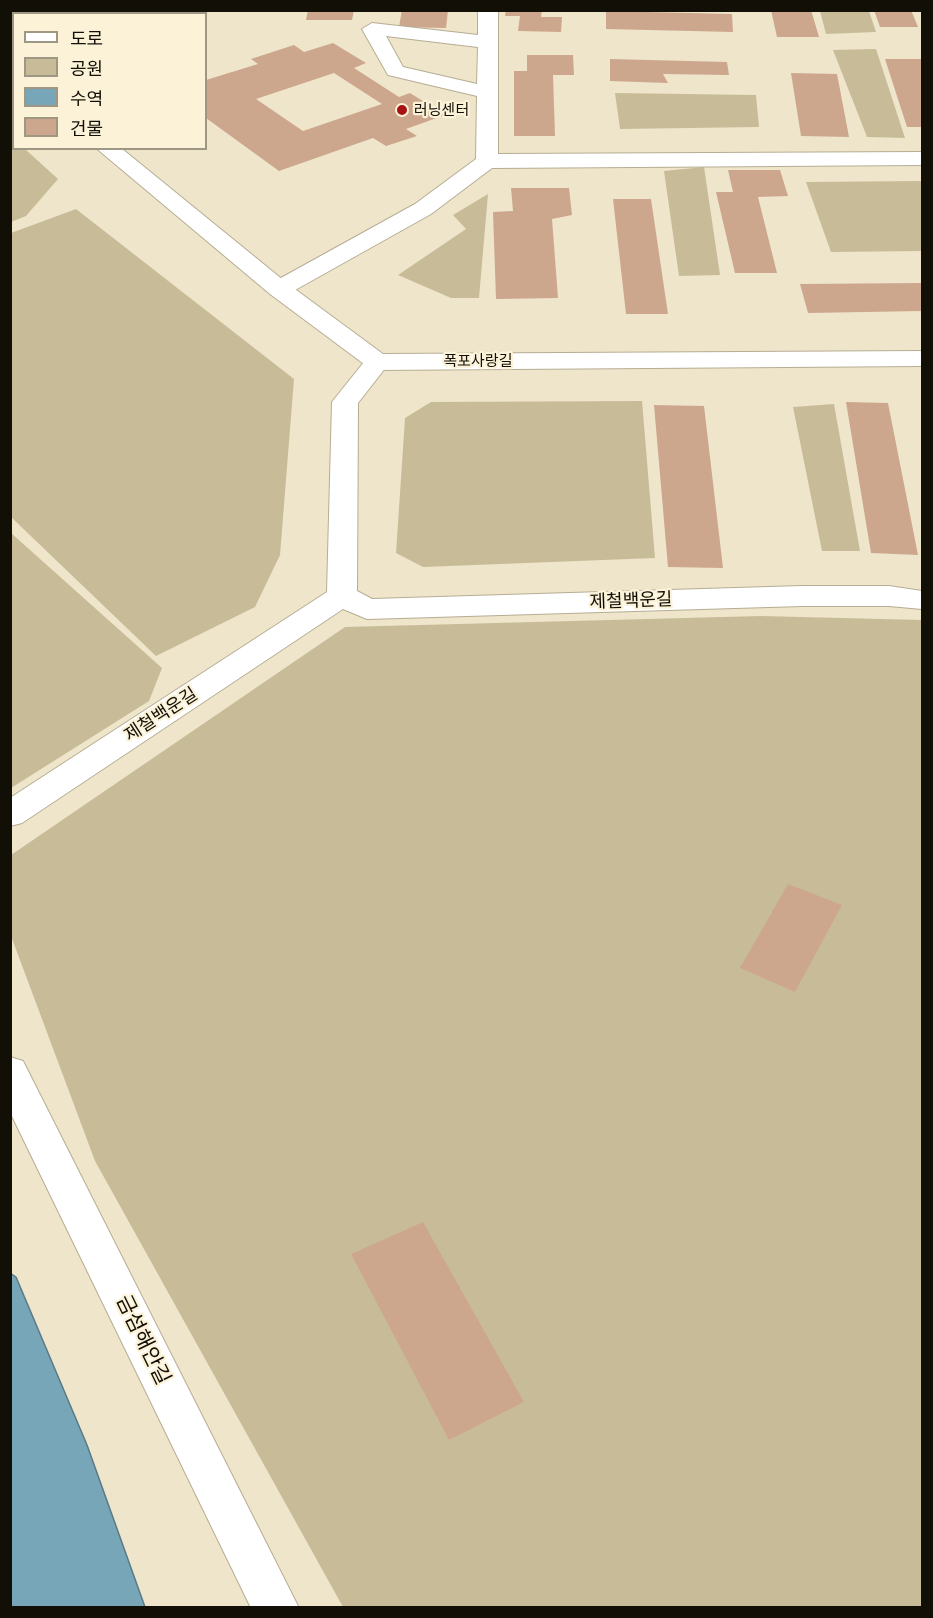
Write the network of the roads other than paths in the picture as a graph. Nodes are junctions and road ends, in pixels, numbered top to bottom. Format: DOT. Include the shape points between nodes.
graph roads {
  1 [pos="488,10"];
  2 [pos="488,42"];
  3 [pos="487,92"];
  4 [pos="109,150"];
  5 [pos="922,159"];
  6 [pos="487,161"];
  7 [pos="279,289"];
  8 [pos="922,359"];
  9 [pos="377,362"];
  10 [pos="342,596"];
  11 [pos="922,600"];
  12 [pos="10,814"];
  13 [pos="10,1072"];
  14 [pos="276,1608"];
  1 -- 2 [label="street"];
  2 -- 3 [label="street"];
  2 -- 3 [label="street" via="372,29 395,71"];
  3 -- 6 [label="street"];
  4 -- 7 [label="street"];
  5 -- 6 [label="street"];
  6 -- 7 [label="street" via="423,209"];
  7 -- 9 [label="street"];
  8 -- 9 [label="street, 폭포사랑길"];
  9 -- 10 [label="street" via="345,402"];
  10 -- 11 [label="street, 제철백운길" via="367,609 802,596"];
  10 -- 12 [label="street, 제철백운길"];
  13 -- 14 [label="street, 금섬해안길"];
}
